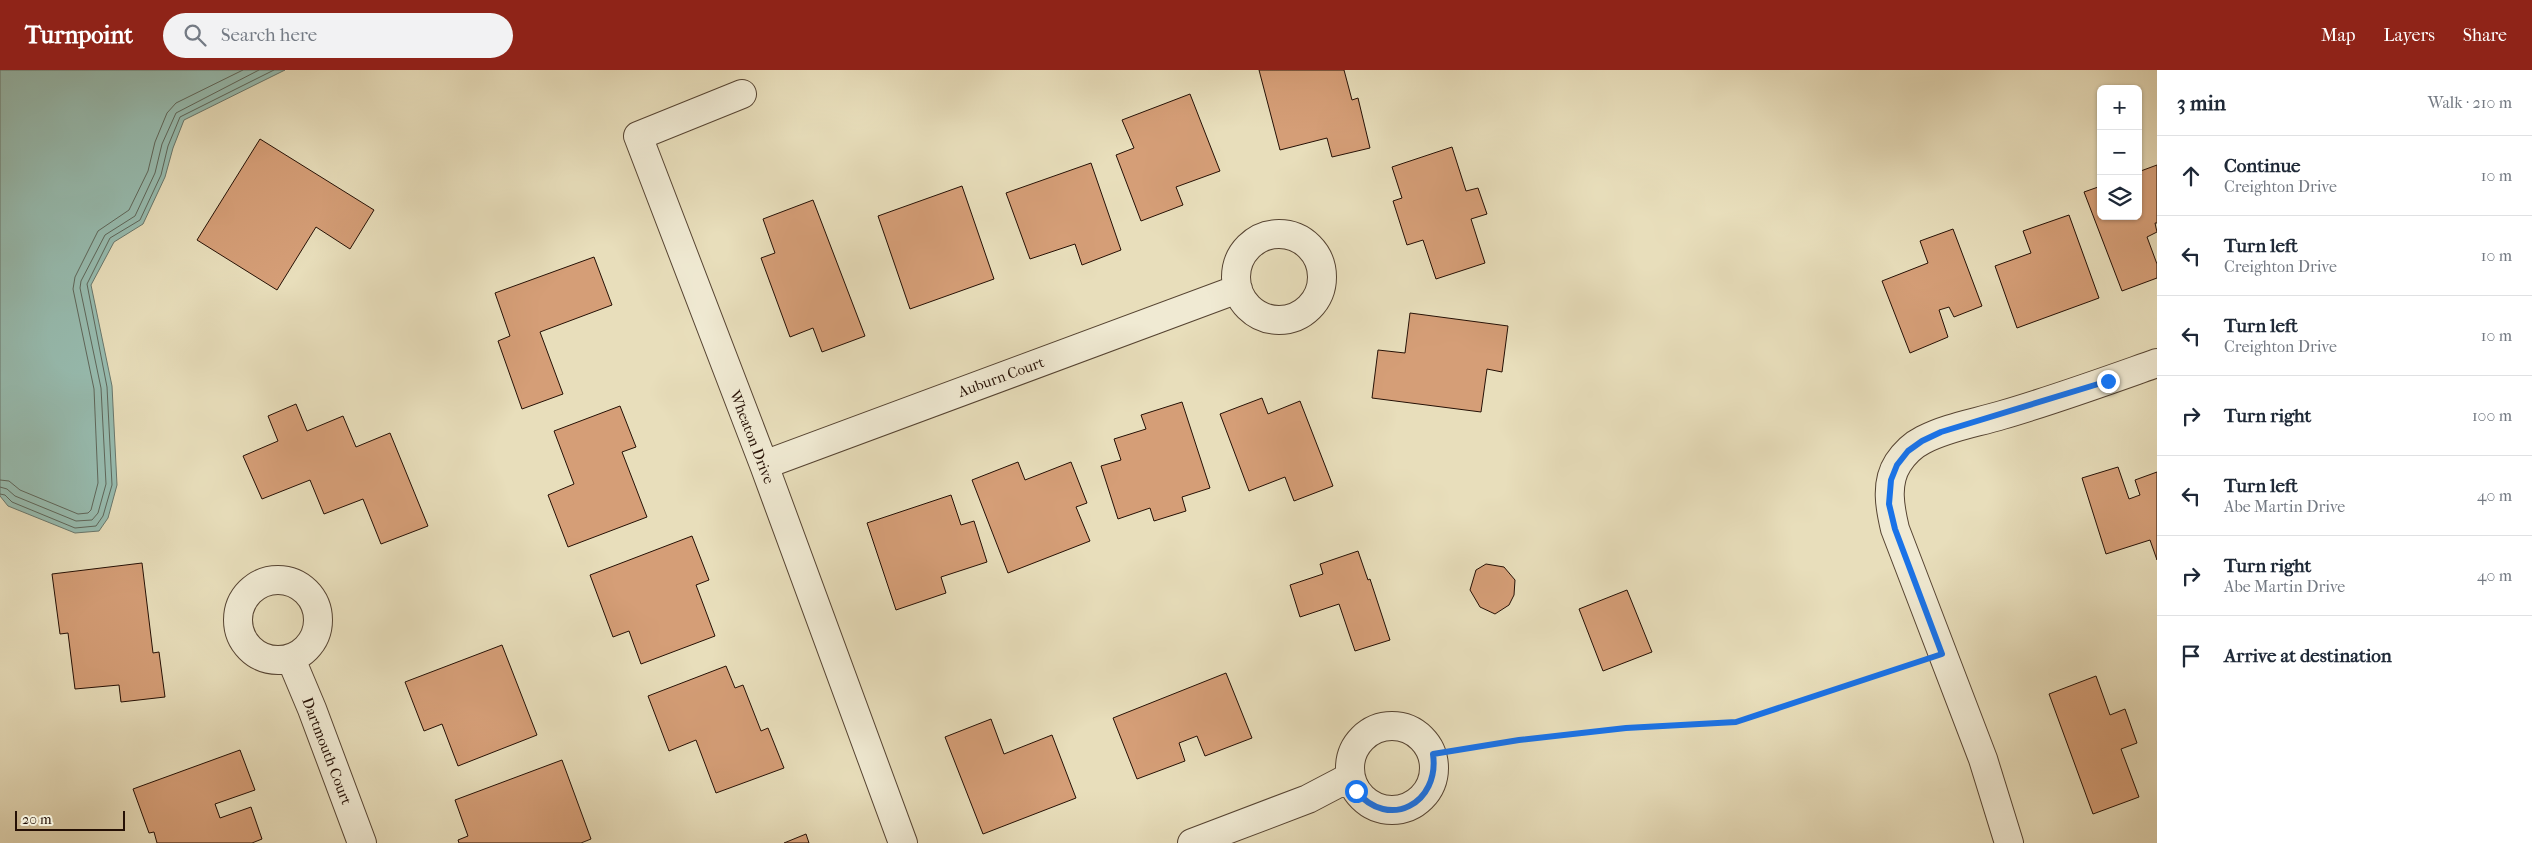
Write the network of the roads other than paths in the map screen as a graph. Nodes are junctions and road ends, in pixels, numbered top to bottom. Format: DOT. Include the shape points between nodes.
graph roads {
  1 [pos="742,94"];
  2 [pos="1238,289"];
  3 [pos="2157,364"];
  4 [pos="764,465"];
  5 [pos="291,659"];
  6 [pos="1350,777"];
  7 [pos="362,843"];
  8 [pos="903,843"];
  9 [pos="1192,843"];
  10 [pos="2009,843"];
  1 -- 4 [label="street, Wheaton Drive" via="638,136"];
  2 -- 4 [label="street, Auburn Court"];
  3 -- 10 [label="street" via="1941,432 1908,451 1891,480 1889,504 1895,529 1983,759"];
  4 -- 8 [label="street, Wheaton Drive"];
  5 -- 7 [label="street, Dartmouth Court"];
  6 -- 6 [label="street" via="1364,800 1379,808 1397,810 1422,798 1431,784 1435,768 1433,754 1428,744 1412,730 1392,725 1374,729 1359,740 1350,759"];
  6 -- 9 [label="street" via="1308,799"];
}
